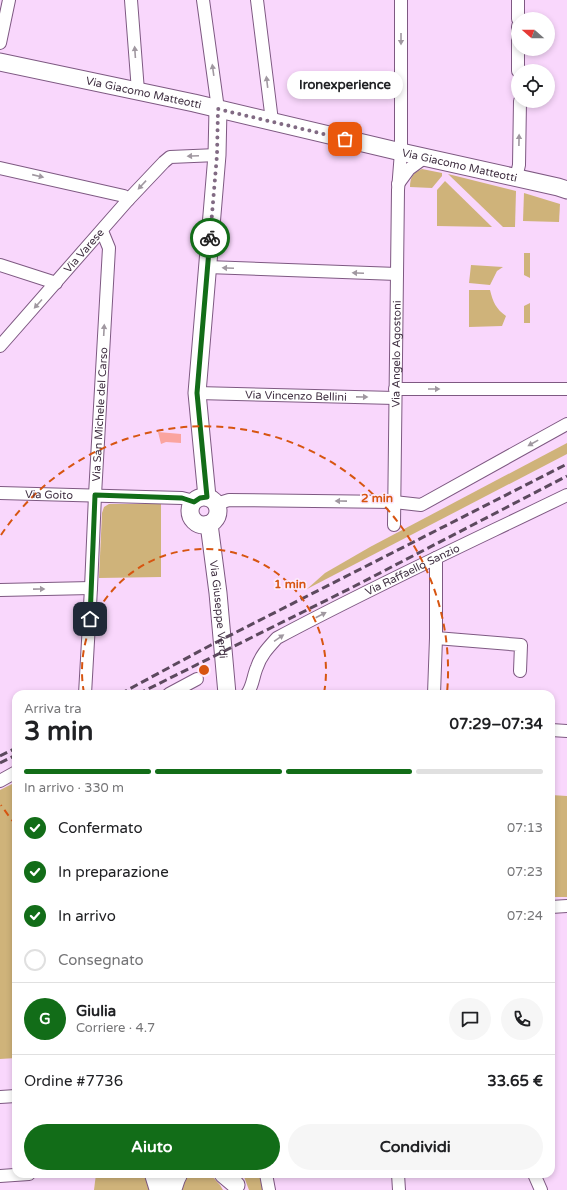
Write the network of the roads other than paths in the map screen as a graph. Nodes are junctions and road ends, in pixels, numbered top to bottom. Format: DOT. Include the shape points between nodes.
graph roads {
  1 [pos="9,0"];
  2 [pos="131,0"];
  3 [pos="203,0"];
  4 [pos="257,0"];
  5 [pos="401,0"];
  6 [pos="518,0"];
  7 [pos="518,12"];
  8 [pos="0,43"];
  9 [pos="0,62"];
  10 [pos="138,91"];
  11 [pos="520,108"];
  12 [pos="218,109"];
  13 [pos="272,121"];
  14 [pos="401,152"];
  15 [pos="217,155"];
  16 [pos="424,158"];
  17 [pos="0,168"];
  18 [pos="516,178"];
  19 [pos="398,184"];
  20 [pos="567,190"];
  21 [pos="128,200"];
  22 [pos="102,231"];
  23 [pos="0,265"];
  24 [pos="207,267"];
  25 [pos="397,274"];
  26 [pos="56,283"];
  27 [pos="0,346"];
  28 [pos="567,389"];
  29 [pos="197,393"];
  30 [pos="395,393"];
  31 [pos="567,424"];
  32 [pos="0,493"];
  33 [pos="567,494"];
  34 [pos="95,495"];
  35 [pos="206,501"];
  36 [pos="394,502"];
  37 [pos="209,524"];
  38 [pos="394,525"];
  39 [pos="436,558"];
  40 [pos="91,588"];
  41 [pos="0,590"];
  42 [pos="436,638"];
  43 [pos="520,670"];
  44 [pos="197,679"];
  45 [pos="85,690"];
  46 [pos="176,690"];
  47 [pos="227,690"];
  48 [pos="249,690"];
  49 [pos="434,690"];
  50 [pos="555,730"];
  51 [pos="567,731"];
  52 [pos="12,774"];
  53 [pos="0,781"];
  54 [pos="567,906"];
  55 [pos="555,907"];
  56 [pos="12,1096"];
  57 [pos="0,1097"];
  58 [pos="12,1175"];
  59 [pos="0,1176"];
  60 [pos="157,1178"];
  61 [pos="174,1178"];
  62 [pos="267,1178"];
  63 [pos="398,1178"];
  64 [pos="536,1178"];
  65 [pos="161,1190"];
  66 [pos="170,1190"];
  67 [pos="269,1190"];
  68 [pos="399,1190"];
  69 [pos="541,1190"];
  1 -- 8 [label="street"];
  10 -- 2 [label="street, one-way"];
  12 -- 3 [label="street, one-way"];
  13 -- 4 [label="street, one-way"];
  5 -- 14 [label="street, Via Angelo Agostoni, one-way"];
  6 -- 7 [label="street"];
  9 -- 10 [label="street, Via Giacomo Matteotti"];
  10 -- 12 [label="street, Via Giacomo Matteotti"];
  18 -- 11 [label="street, one-way" via="519,165"];
  12 -- 13 [label="street, Via Giacomo Matteotti"];
  12 -- 15 [label="street"];
  13 -- 14 [label="street, Via Giacomo Matteotti"];
  14 -- 16 [label="street, Via Giacomo Matteotti"];
  14 -- 19 [label="street, Via Angelo Agostoni"];
  15 -- 21 [label="street, Via Varese, one-way" via="170,157"];
  15 -- 24 [label="street"];
  16 -- 18 [label="street, Via Giacomo Matteotti"];
  16 -- 19 [label="street" via="409,169"];
  17 -- 21 [label="street, one-way" via="124,196"];
  18 -- 20 [label="street, Via Giacomo Matteotti"];
  19 -- 25 [label="street, Via Angelo Agostoni"];
  21 -- 22 [label="street, Via Varese"];
  22 -- 26 [label="street, Via Varese"];
  34 -- 22 [label="street, Via San Michele del Carso, one-way" via="109,248"];
  23 -- 26 [label="street"];
  25 -- 24 [label="street, one-way"];
  24 -- 29 [label="street"];
  25 -- 30 [label="street, Via Angelo Agostoni"];
  26 -- 27 [label="street, Via Varese, one-way"];
  30 -- 28 [label="street, Via Vincenzo Bellini, one-way"];
  29 -- 30 [label="street, Via Vincenzo Bellini, one-way"];
  29 -- 35 [label="street"];
  30 -- 36 [label="street, Via Angelo Agostoni"];
  31 -- 36 [label="street, one-way" via="421,505"];
  32 -- 34 [label="street, Via Goito"];
  33 -- 39 [label="street, Via Raffaello Sanzio"];
  34 -- 35 [label="street, Via Goito"];
  34 -- 40 [label="street, Via San Michele del Carso"];
  36 -- 35 [label="street, one-way"];
  35 -- 37 [label="street" via="218,508 217,516"];
  35 -- 37 [label="street" via="190,509 191,517 201,525"];
  36 -- 38 [label="street, Via Angelo Agostoni"];
  37 -- 47 [label="street, Via Giuseppe Verdi"];
  39 -- 42 [label="street"];
  48 -- 39 [label="street, Via Raffaello Sanzio, one-way" via="263,653 277,638"];
  41 -- 40 [label="street, one-way"];
  40 -- 45 [label="street, Via San Michele del Carso"];
  42 -- 43 [label="street" via="521,645"];
  42 -- 49 [label="street"];
  44 -- 46 [label="street"];
  50 -- 51 [label="street"];
  52 -- 53 [label="street"];
  54 -- 55 [label="street"];
  56 -- 57 [label="street"];
  58 -- 59 [label="street"];
  60 -- 65 [label="highway"];
  61 -- 66 [label="highway"];
  62 -- 67 [label="street"];
  63 -- 68 [label="street"];
  64 -- 69 [label="street"];
}
